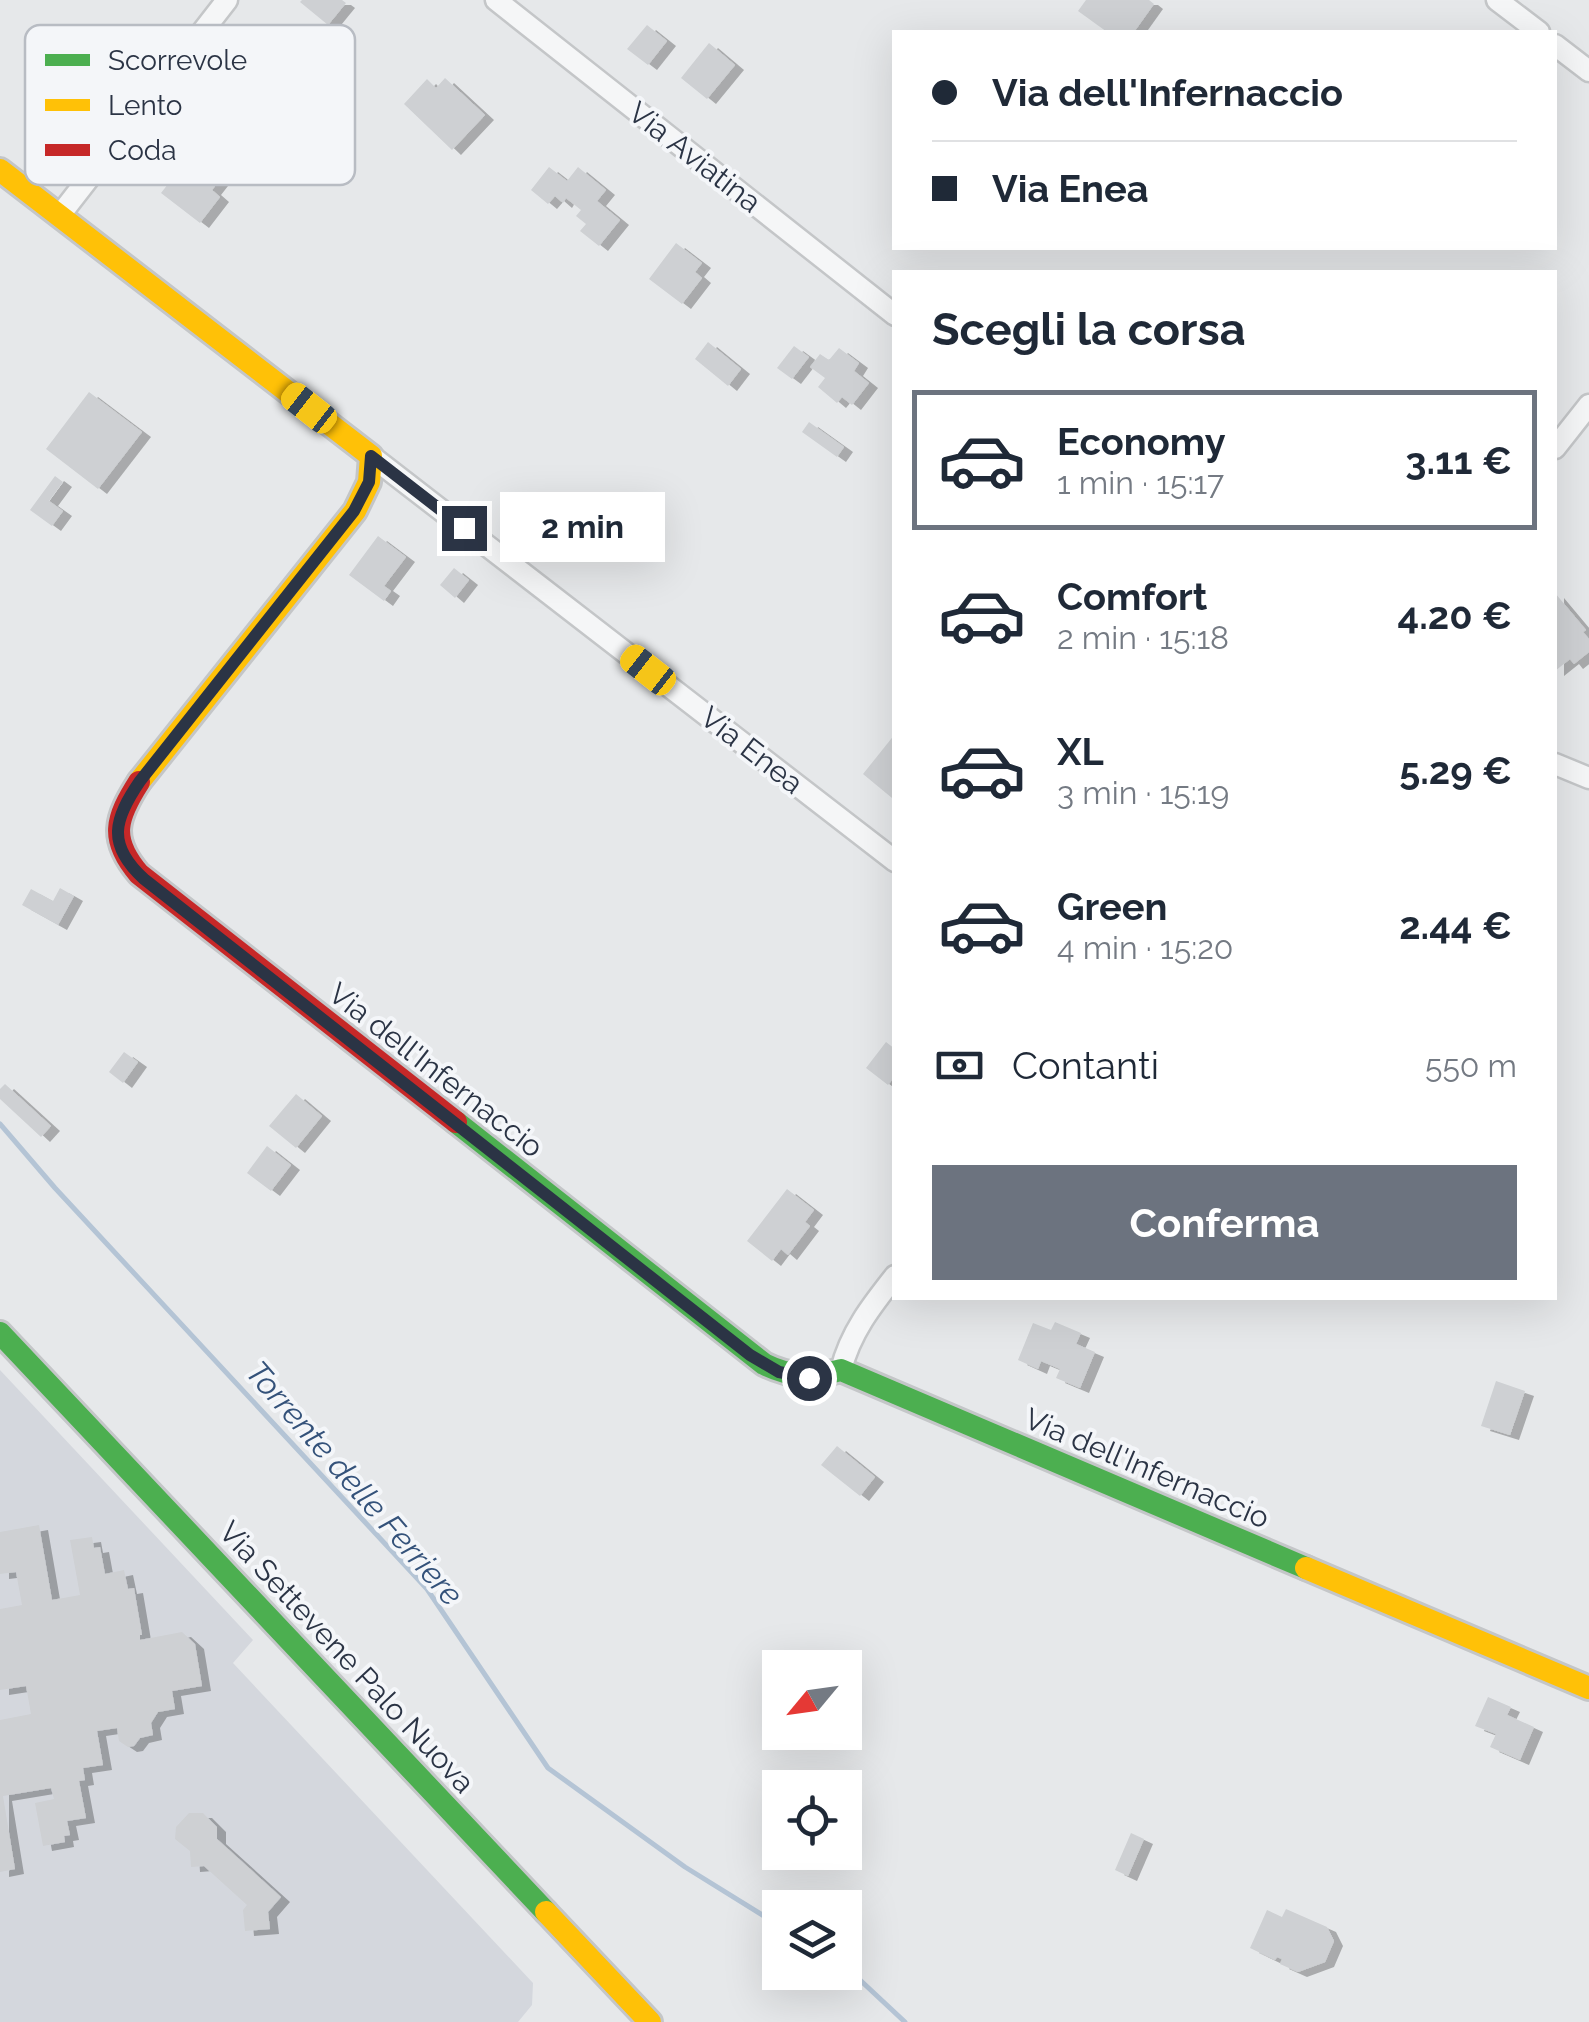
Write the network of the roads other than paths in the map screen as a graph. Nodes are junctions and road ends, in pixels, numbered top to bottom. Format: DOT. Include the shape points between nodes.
graph roads {
  1 [pos="227,0"];
  2 [pos="496,0"];
  3 [pos="1496,0"];
  4 [pos="208,25"];
  5 [pos="1536,30"];
  6 [pos="1557,46"];
  7 [pos="1589,70"];
  8 [pos="0,170"];
  9 [pos="84,185"];
  10 [pos="60,216"];
  11 [pos="892,312"];
  12 [pos="1589,405"];
  13 [pos="1557,445"];
  14 [pos="371,456"];
  15 [pos="1557,765"];
  16 [pos="1589,778"];
  17 [pos="892,859"];
  18 [pos="892,1280"];
  19 [pos="0,1333"];
  20 [pos="842,1370"];
  21 [pos="1589,1688"];
  22 [pos="650,2022"];
  1 -- 4 [label="street"];
  2 -- 11 [label="street, Via Aviatina"];
  3 -- 5 [label="street"];
  6 -- 7 [label="street"];
  8 -- 10 [label="street"];
  9 -- 10 [label="street"];
  10 -- 14 [label="street"];
  12 -- 13 [label="street"];
  14 -- 17 [label="street, Via Enea"];
  14 -- 20 [label="street, Via dell'Infernaccio" via="369,482 354,511 127,800 117,826 125,857 144,879 757,1360 801,1378"];
  15 -- 16 [label="street"];
  18 -- 20 [label="street" via="861,1322"];
  19 -- 22 [label="street, Via Settevene Palo Nuova"];
  20 -- 21 [label="street, Via dell'Infernaccio"];
}
